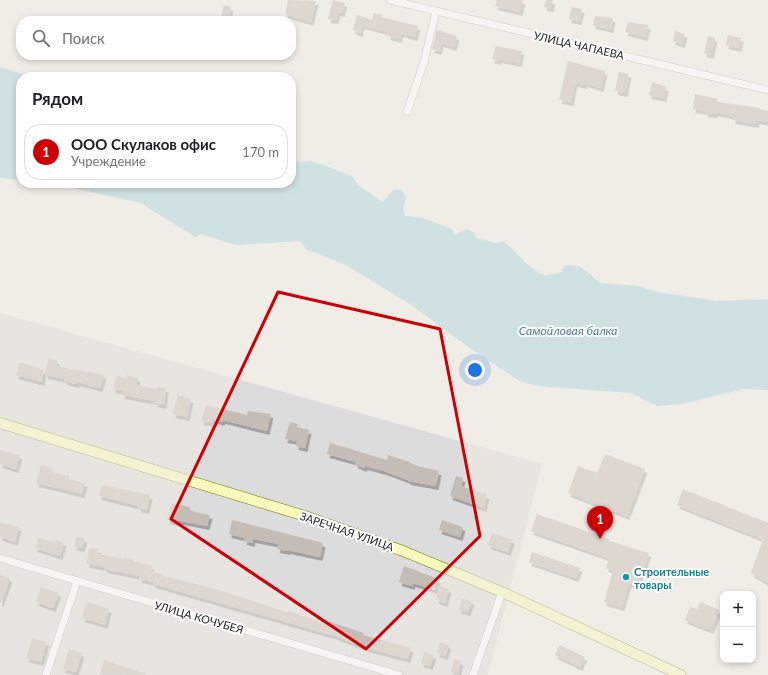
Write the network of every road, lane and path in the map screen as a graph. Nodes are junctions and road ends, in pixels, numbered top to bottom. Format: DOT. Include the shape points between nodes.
graph roads {
  1 [pos="390,0"];
  2 [pos="413,3"];
  3 [pos="436,11"];
  4 [pos="768,90"];
  5 [pos="407,112"];
  6 [pos="0,423"];
  7 [pos="0,558"];
  8 [pos="77,581"];
  9 [pos="502,592"];
  10 [pos="46,675"];
  11 [pos="399,675"];
  12 [pos="473,675"];
  13 [pos="681,675"];
  1 -- 2 [label="street, УЛИЦА ЧАПАЕВА"];
  2 -- 3 [label="street, УЛИЦА ЧАПАЕВА"];
  3 -- 4 [label="street, УЛИЦА ЧАПАЕВА"];
  3 -- 5 [label="street" via="424,62"];
  6 -- 9 [label="main road, ЗАРЕЧНАЯ УЛИЦА" via="305,516 403,551"];
  7 -- 8 [label="street, УЛИЦА КОЧУБЕЯ"];
  8 -- 10 [label="street"];
  8 -- 11 [label="street, УЛИЦА КОЧУБЕЯ"];
  9 -- 12 [label="street"];
  9 -- 13 [label="main road, ЗАРЕЧНАЯ УЛИЦА"];
}
